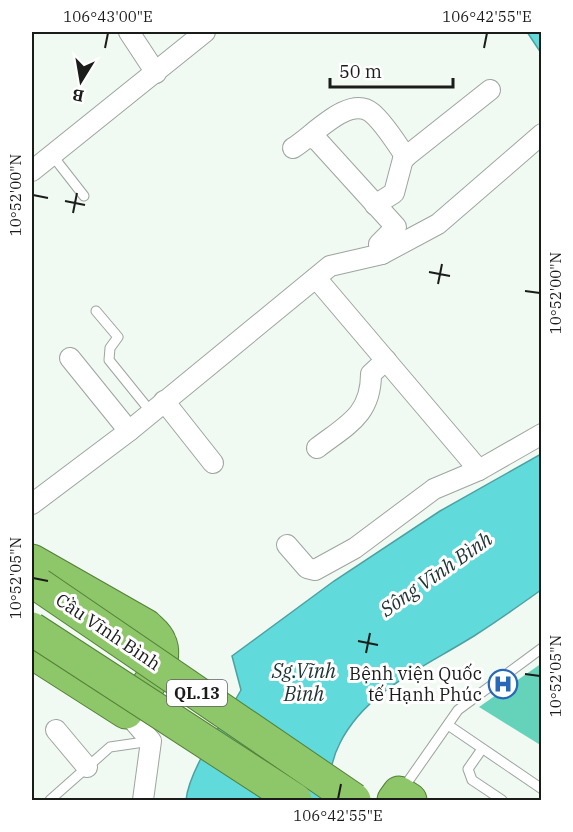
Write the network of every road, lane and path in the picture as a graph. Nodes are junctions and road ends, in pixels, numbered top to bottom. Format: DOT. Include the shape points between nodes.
graph roads {
  1 [pos="129,32"];
  2 [pos="205,32"];
  3 [pos="156,73"];
  4 [pos="490,90"];
  5 [pos="542,134"];
  6 [pos="311,137"];
  7 [pos="293,148"];
  8 [pos="52,155"];
  9 [pos="406,157"];
  10 [pos="32,171"];
  11 [pos="84,196"];
  12 [pos="375,205"];
  13 [pos="382,255"];
  14 [pos="316,278"];
  15 [pos="96,311"];
  16 [pos="70,358"];
  17 [pos="386,360"];
  18 [pos="158,407"];
  19 [pos="129,431"];
  20 [pos="542,434"];
  21 [pos="317,448"];
  22 [pos="213,463"];
  23 [pos="479,470"];
  24 [pos="32,504"];
  25 [pos="287,545"];
  26 [pos="34,576"];
  27 [pos="542,648"];
  28 [pos="34,651"];
  29 [pos="126,712"];
  30 [pos="448,726"];
  31 [pos="56,729"];
  32 [pos="150,741"];
  33 [pos="482,749"];
  34 [pos="87,767"];
  35 [pos="542,789"];
  36 [pos="401,798"];
  37 [pos="50,801"];
  38 [pos="143,801"];
  39 [pos="295,801"];
  40 [pos="354,801"];
  41 [pos="502,801"];
  1 -- 3 [label="street"];
  2 -- 3 [label="street"];
  3 -- 8 [label="street"];
  4 -- 9 [label="street"];
  5 -- 13 [label="street" via="438,224"];
  6 -- 7 [label="street"];
  6 -- 9 [label="street" via="340,112 355,107 371,112"];
  6 -- 12 [label="street"];
  8 -- 10 [label="street"];
  8 -- 11 [label="lane"];
  9 -- 12 [label="street" via="394,193"];
  12 -- 13 [label="street" via="396,227 379,244"];
  13 -- 14 [label="street" via="330,266"];
  14 -- 17 [label="street"];
  14 -- 18 [label="street"];
  15 -- 18 [label="lane" via="118,337 110,348 110,360"];
  16 -- 19 [label="street"];
  17 -- 21 [label="street" via="371,374 371,393 360,415"];
  17 -- 23 [label="street"];
  18 -- 19 [label="street"];
  18 -- 22 [label="street"];
  19 -- 24 [label="street"];
  20 -- 23 [label="street"];
  23 -- 25 [label="street" via="434,489 355,548 315,570 307,568"];
  26 -- 29 [label="highway" via="146,626 159,639 163,653 160,662"];
  26 -- 40 [label="highway, Cầu Vĩnh Bình / QL.13, bridge"];
  27 -- 30 [label="lane" via="459,710"];
  28 -- 29 [label="highway"];
  28 -- 39 [label="highway, QL.13, bridge"];
  29 -- 32 [label="street"];
  30 -- 33 [label="lane"];
  30 -- 36 [label="lane"];
  31 -- 34 [label="street"];
  32 -- 34 [label="lane" via="110,747"];
  32 -- 38 [label="street"];
  33 -- 35 [label="lane"];
  33 -- 41 [label="lane" via="468,769 472,780"];
  34 -- 37 [label="lane"];
}
